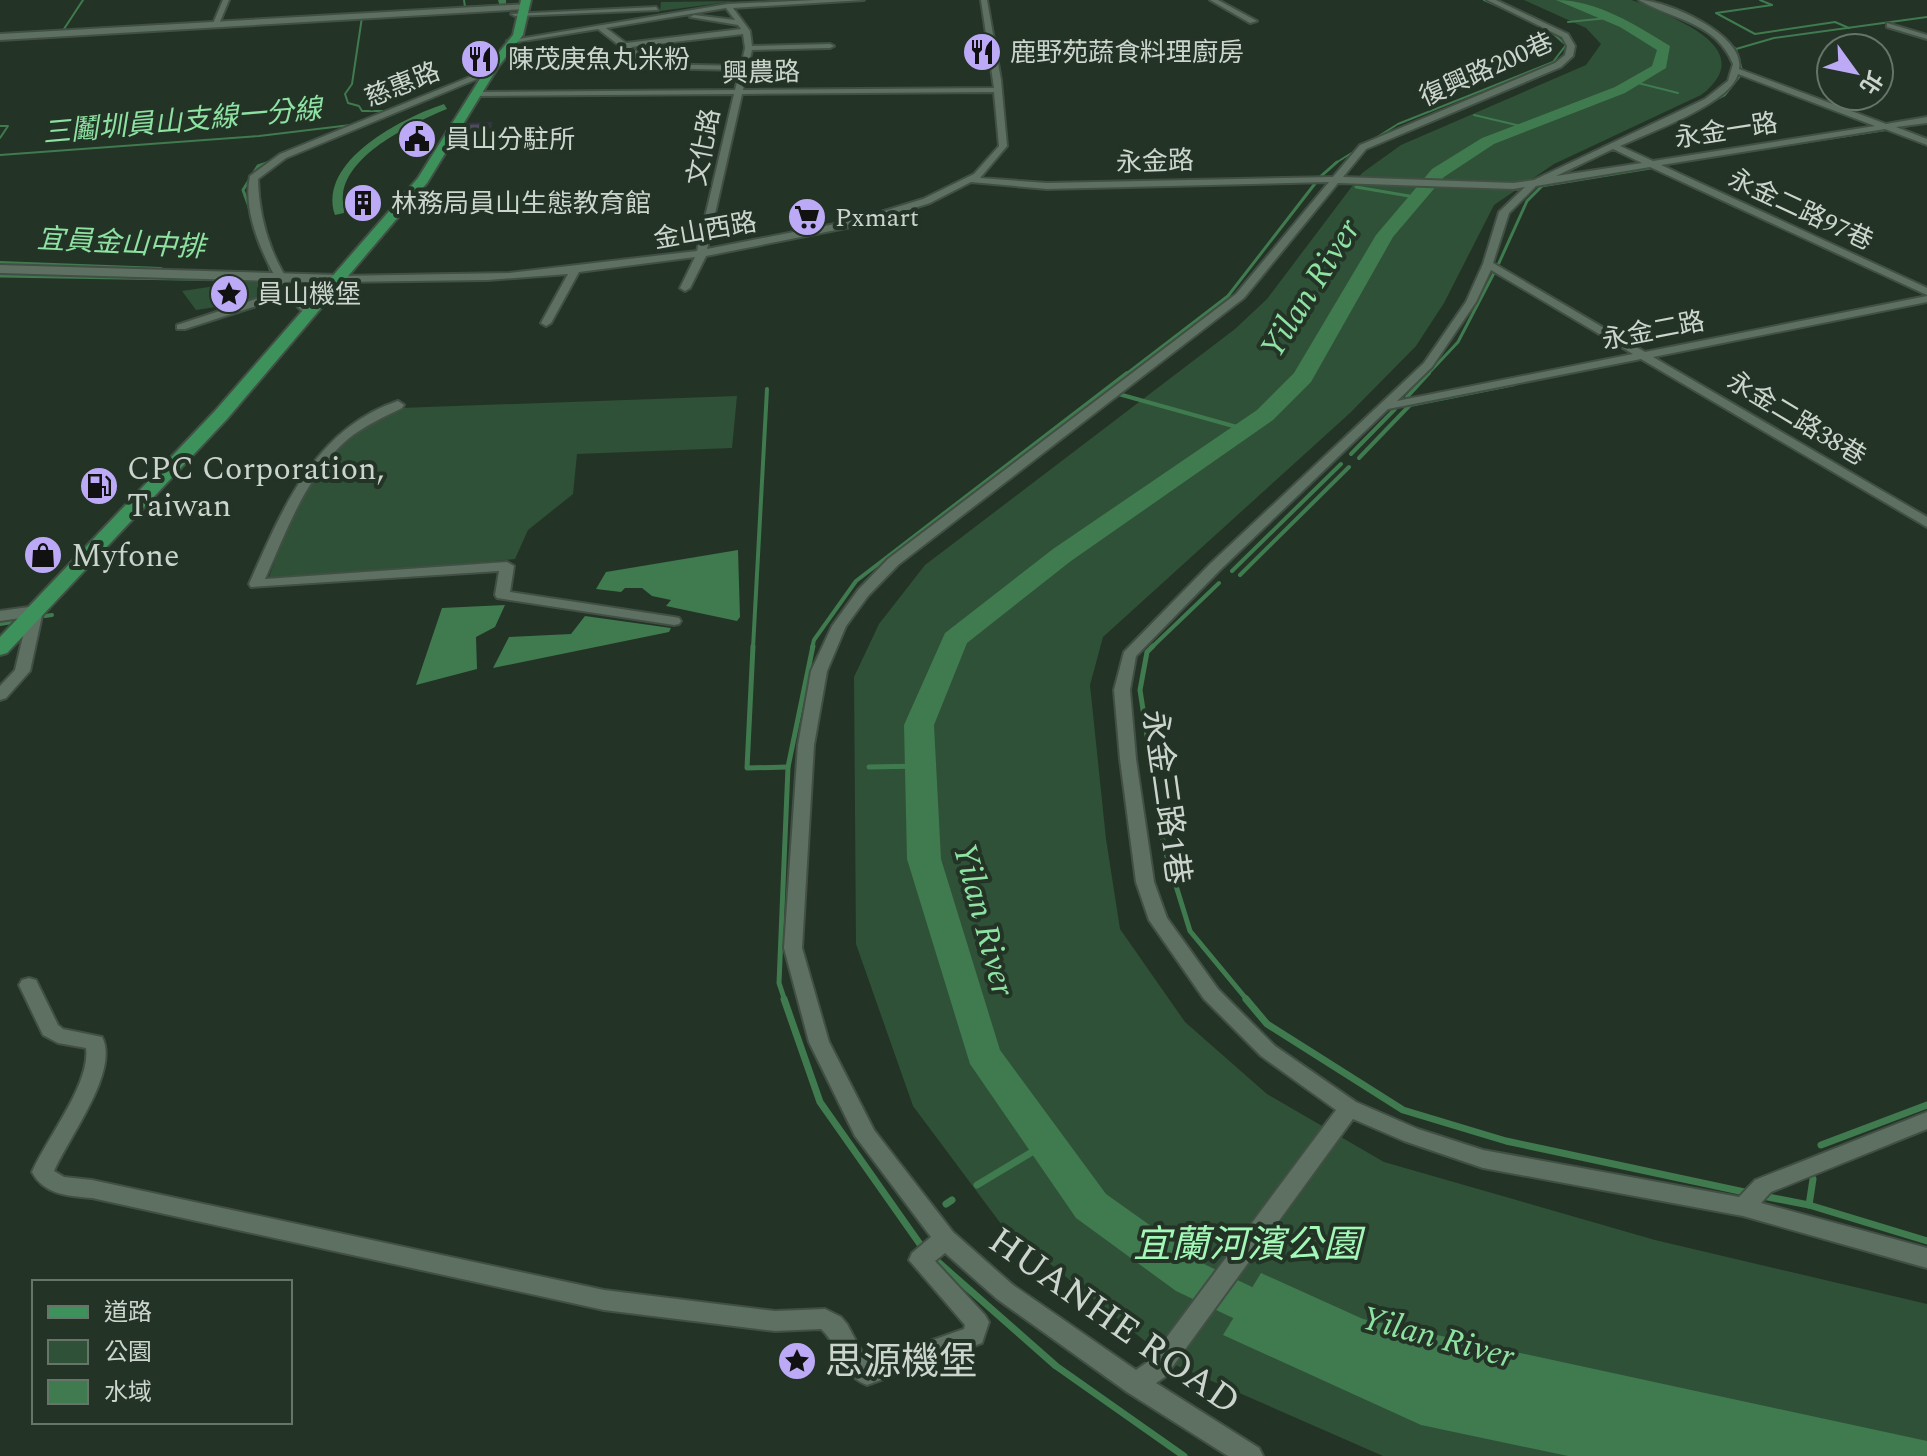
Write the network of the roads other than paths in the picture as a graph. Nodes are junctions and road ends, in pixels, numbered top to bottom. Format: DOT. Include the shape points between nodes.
graph roads {
  1 [pos="226,0"];
  2 [pos="861,0"];
  3 [pos="984,0"];
  4 [pos="1213,0"];
  5 [pos="1490,0"];
  6 [pos="1642,0"];
  7 [pos="728,6"];
  8 [pos="521,7"];
  9 [pos="656,10"];
  10 [pos="678,14"];
  11 [pos="697,18"];
  12 [pos="1253,21"];
  13 [pos="215,24"];
  14 [pos="1890,25"];
  15 [pos="684,26"];
  16 [pos="600,27"];
  17 [pos="743,27"];
  18 [pos="0,37"];
  19 [pos="616,37"];
  20 [pos="1927,37"];
  21 [pos="511,41"];
  22 [pos="627,45"];
  23 [pos="830,46"];
  24 [pos="749,48"];
  25 [pos="743,68"];
  26 [pos="1737,71"];
  27 [pos="490,72"];
  28 [pos="997,90"];
  29 [pos="736,92"];
  30 [pos="478,94"];
  31 [pos="1927,120"];
  32 [pos="1886,127"];
  33 [pos="1927,142"];
  34 [pos="1613,146"];
  35 [pos="1651,164"];
  36 [pos="974,180"];
  37 [pos="1338,180"];
  38 [pos="1362,181"];
  39 [pos="1533,184"];
  40 [pos="701,255"];
  41 [pos="1488,264"];
  42 [pos="0,269"];
  43 [pos="575,270"];
  44 [pos="280,278"];
  45 [pos="338,279"];
  46 [pos="685,288"];
  47 [pos="288,292"];
  48 [pos="1927,292"];
  49 [pos="1927,299"];
  50 [pos="310,313"];
  51 [pos="546,323"];
  52 [pos="181,327"];
  53 [pos="1642,355"];
  54 [pos="398,405"];
  55 [pos="1389,406"];
  56 [pos="1927,523"];
  57 [pos="36,611"];
  58 [pos="0,616"];
  59 [pos="674,621"];
  60 [pos="0,649"];
  61 [pos="0,695"];
  62 [pos="29,985"];
  63 [pos="1349,1108"];
  64 [pos="1927,1120"];
  65 [pos="1743,1207"];
  66 [pos="945,1239"];
  67 [pos="1927,1258"];
  68 [pos="1136,1384"];
  69 [pos="1250,1456"];
  1 -- 13 [label="street"];
  2 -- 7 [label="street"];
  3 -- 28 [label="street, 金山西路"];
  4 -- 12 [label="street"];
  5 -- 37 [label="street, 復興路200巷" via="1565,36 1569,56 1363,147 1343,166"];
  6 -- 26 [label="street" via="1715,34 1735,54"];
  7 -- 10 [label="street"];
  7 -- 17 [label="street, 文化路"];
  8 -- 9 [label="street"];
  8 -- 13 [label="street"];
  8 -- 21 [label="main road" via="518,35"];
  9 -- 10 [label="street"];
  9 -- 16 [label="street"];
  10 -- 11 [label="street"];
  10 -- 19 [label="street"];
  11 -- 15 [label="street"];
  11 -- 17 [label="street"];
  13 -- 18 [label="street"];
  14 -- 20 [label="street"];
  16 -- 19 [label="street"];
  16 -- 21 [label="street"];
  17 -- 22 [label="street"];
  17 -- 24 [label="street, 文化路"];
  19 -- 22 [label="street"];
  21 -- 27 [label="main road"];
  22 -- 25 [label="street" via="651,66"];
  23 -- 24 [label="street"];
  24 -- 25 [label="street, 文化路"];
  25 -- 29 [label="street, 文化路"];
  26 -- 32 [label="street"];
  26 -- 34 [label="street" via="1718,95"];
  27 -- 30 [label="main road"];
  27 -- 44 [label="street, 慈惠路" via="283,156 253,178 264,241"];
  28 -- 29 [label="street, 興農路"];
  28 -- 36 [label="street, 金山西路" via="1003,146"];
  29 -- 30 [label="street, 興農路"];
  29 -- 40 [label="street, 文化路"];
  30 -- 45 [label="main road" via="423,180"];
  31 -- 32 [label="street, 永金一路"];
  32 -- 33 [label="street"];
  32 -- 35 [label="street, 永金一路"];
  34 -- 35 [label="street, 永金二路97巷"];
  34 -- 39 [label="street"];
  35 -- 39 [label="street, 永金一路"];
  35 -- 48 [label="street, 永金二路97巷"];
  36 -- 37 [label="street, 永金路" via="1058,186"];
  36 -- 40 [label="street, 金山西路" via="866,220"];
  37 -- 38 [label="street, 永金路"];
  37 -- 66 [label="street, HUANHE ROAD" via="1240,296 893,562 839,626 819,671 806,745 793,948 819,1042 866,1136"];
  38 -- 39 [label="street, 永金一路"];
  39 -- 41 [label="street, 永金三路1巷" via="1504,212"];
  40 -- 43 [label="street, 金山西路"];
  40 -- 46 [label="street, 文化路"];
  41 -- 53 [label="street, 永金二路38巷"];
  41 -- 55 [label="street, 永金三路1巷" via="1455,330"];
  42 -- 44 [label="street"];
  43 -- 45 [label="street, 金山西路" via="445,279"];
  43 -- 51 [label="street"];
  44 -- 45 [label="street"];
  44 -- 47 [label="street, 慈惠路"];
  45 -- 50 [label="main road"];
  47 -- 50 [label="street, 慈惠路"];
  47 -- 52 [label="street"];
  49 -- 53 [label="street, 永金二路"];
  50 -- 57 [label="main road"];
  53 -- 55 [label="street, 永金二路"];
  53 -- 56 [label="street, 永金二路38巷"];
  54 -- 59 [label="street" via="344,437 318,464 256,584 507,566 502,595"];
  55 -- 63 [label="street, 永金三路1巷" via="1215,567 1129,655 1122,690 1145,882 1158,920 1211,994 1268,1051"];
  57 -- 58 [label="street"];
  57 -- 60 [label="main road"];
  57 -- 61 [label="street" via="22,671"];
  62 -- 66 [label="street" via="50,1030 95,1042 98,1048 81,1097 43,1172 58,1185 604,1300 775,1321 825,1319 840,1332 856,1368 867,1374 974,1336 977,1322 920,1260"];
  63 -- 65 [label="street, 永金三路1巷" via="1483,1159"];
  63 -- 68 [label="street" via="1157,1369"];
  64 -- 65 [label="street" via="1763,1186"];
  65 -- 67 [label="street, 永金三路1巷"];
  66 -- 68 [label="street, HUANHE ROAD" via="1005,1292"];
  68 -- 69 [label="street, HUANHE ROAD"];
}
